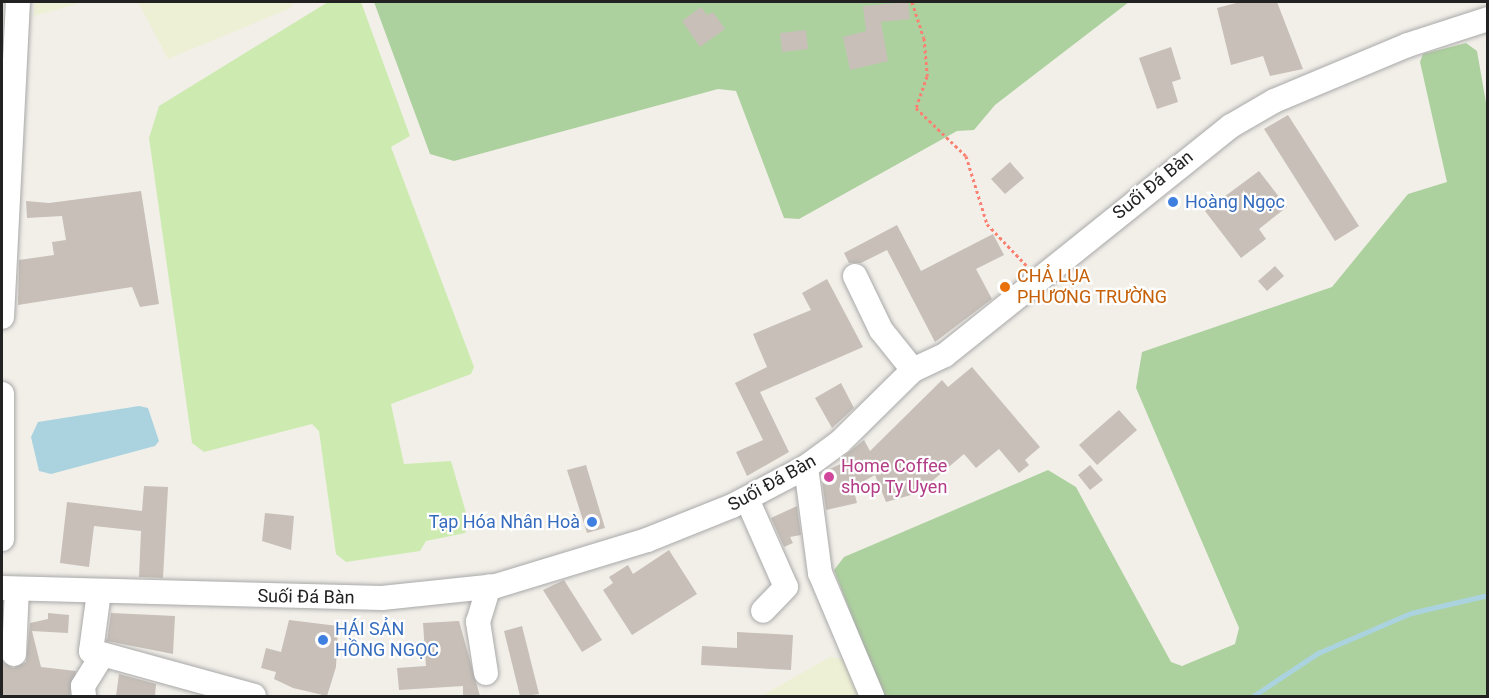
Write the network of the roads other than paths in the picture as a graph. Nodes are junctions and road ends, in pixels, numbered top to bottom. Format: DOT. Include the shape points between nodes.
graph roads {
  1 [pos="18,2"];
  2 [pos="1488,19"];
  3 [pos="855,276"];
  4 [pos="2,316"];
  5 [pos="913,370"];
  6 [pos="2,394"];
  7 [pos="806,467"];
  8 [pos="3,482"];
  9 [pos="747,499"];
  10 [pos="2,539"];
  11 [pos="489,586"];
  12 [pos="9,588"];
  13 [pos="99,592"];
  14 [pos="764,611"];
  15 [pos="14,654"];
  16 [pos="101,657"];
  17 [pos="486,673"];
  18 [pos="84,696"];
  19 [pos="254,696"];
  20 [pos="872,696"];
  1 -- 4 [label="street"];
  2 -- 5 [label="street, Suối Đá Bàn" via="1408,45 1274,101 1231,126 945,355"];
  3 -- 5 [label="street" via="881,330"];
  5 -- 7 [label="street, Suối Đá Bàn" via="840,442"];
  6 -- 8 [label="street"];
  7 -- 9 [label="street, Suối Đá Bàn"];
  7 -- 20 [label="street" via="820,573"];
  8 -- 10 [label="street"];
  9 -- 11 [label="street, Suối Đá Bàn" via="647,540"];
  9 -- 14 [label="street" via="786,587"];
  11 -- 13 [label="street, Suối Đá Bàn" via="381,598"];
  11 -- 17 [label="street" via="478,622"];
  12 -- 13 [label="street, Suối Đá Bàn"];
  12 -- 15 [label="street"];
  13 -- 16 [label="street" via="90,637 91,651"];
  16 -- 18 [label="street" via="83,686"];
  16 -- 19 [label="street"];
}
